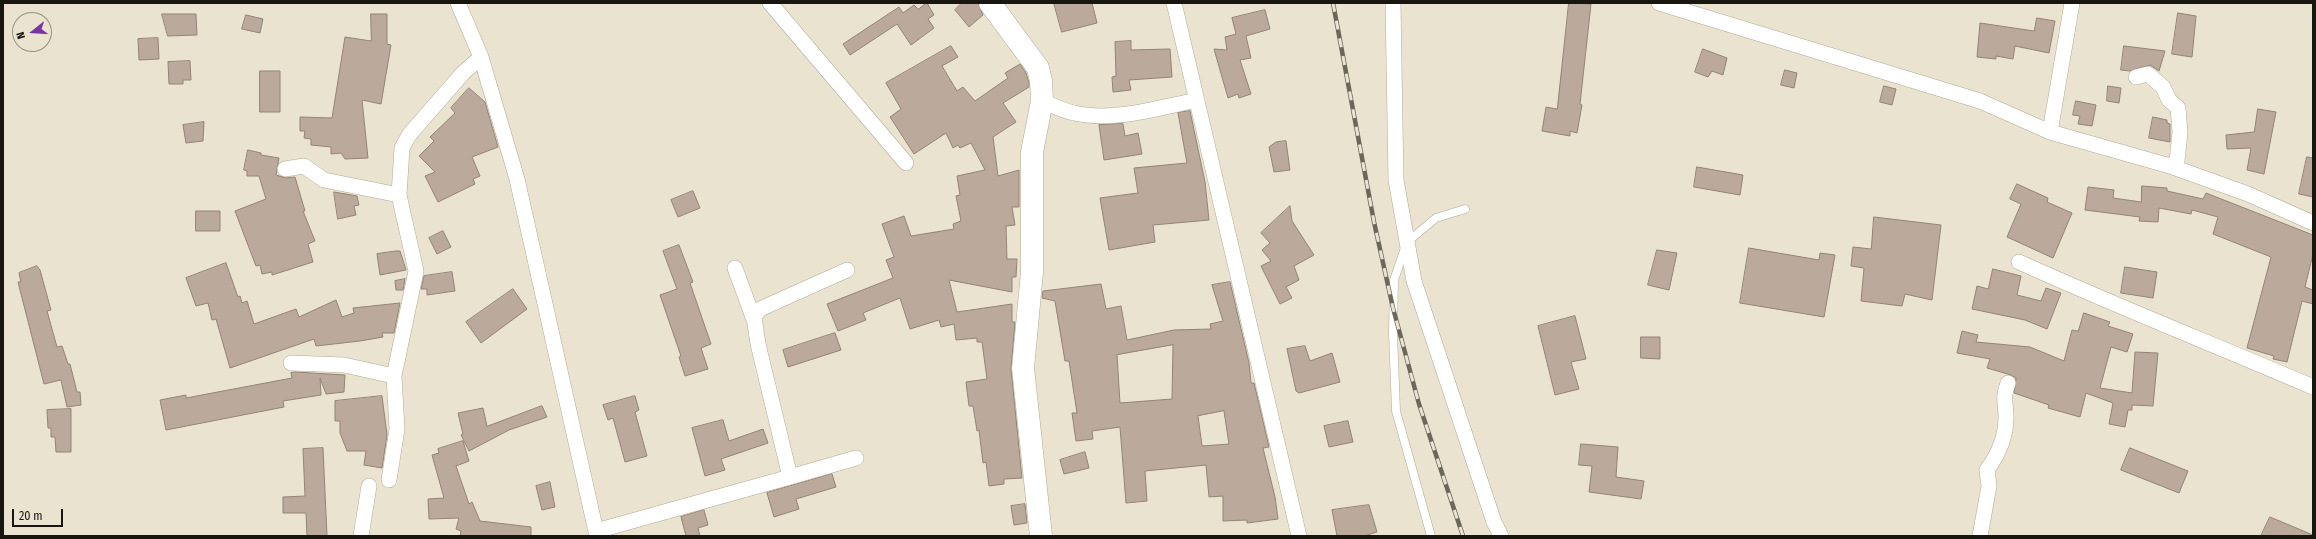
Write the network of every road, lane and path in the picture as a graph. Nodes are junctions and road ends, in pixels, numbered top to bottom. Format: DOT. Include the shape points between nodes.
graph roads {
  1 [pos="458,3"];
  2 [pos="770,3"];
  3 [pos="990,3"];
  4 [pos="1174,3"];
  5 [pos="1393,3"];
  6 [pos="1659,3"];
  7 [pos="2072,3"];
  8 [pos="481,57"];
  9 [pos="2136,77"];
  10 [pos="1197,100"];
  11 [pos="1042,101"];
  12 [pos="2050,132"];
  13 [pos="906,163"];
  14 [pos="2170,166"];
  15 [pos="285,169"];
  16 [pos="399,195"];
  17 [pos="1465,209"];
  18 [pos="2313,223"];
  19 [pos="1407,242"];
  20 [pos="2019,262"];
  21 [pos="735,268"];
  22 [pos="847,270"];
  23 [pos="754,320"];
  24 [pos="291,363"];
  25 [pos="394,376"];
  26 [pos="2008,383"];
  27 [pos="2313,387"];
  28 [pos="856,458"];
  29 [pos="790,477"];
  30 [pos="389,480"];
  31 [pos="369,486"];
  32 [pos="597,534"];
  33 [pos="361,536"];
  34 [pos="1041,536"];
  35 [pos="1299,536"];
  36 [pos="1431,536"];
  37 [pos="1501,536"];
  38 [pos="1980,536"];
  1 -- 8 [label="street"];
  2 -- 13 [label="street"];
  3 -- 11 [label="main road" via="1038,68"];
  4 -- 10 [label="street"];
  5 -- 19 [label="street" via="1396,180"];
  6 -- 12 [label="street" via="1980,101"];
  7 -- 12 [label="street"];
  8 -- 16 [label="street" via="409,135 402,148"];
  8 -- 32 [label="street" via="517,179"];
  9 -- 14 [label="street" via="2148,74 2163,86 2170,100 2178,108 2180,132 2177,161"];
  10 -- 11 [label="street" via="1122,114 1095,116 1073,113"];
  10 -- 35 [label="street"];
  11 -- 34 [label="main road" via="1032,152 1032,272 1023,368"];
  12 -- 14 [label="street"];
  14 -- 18 [label="street" via="2248,194"];
  15 -- 16 [label="street" via="304,166 324,180"];
  16 -- 25 [label="street" via="416,271"];
  17 -- 19 [label="lane" via="1448,212 1436,218"];
  19 -- 36 [label="lane" via="1394,280 1396,411"];
  19 -- 37 [label="street" via="1414,280 1494,522"];
  20 -- 27 [label="street" via="2106,302 2186,332"];
  21 -- 23 [label="street"];
  22 -- 23 [label="street" via="760,309"];
  23 -- 29 [label="street"];
  24 -- 25 [label="street" via="344,365"];
  25 -- 30 [label="street" via="397,429"];
  26 -- 38 [label="street" via="2004,395 2006,417 2003,438 1997,456 1987,470 1989,486"];
  28 -- 29 [label="street"];
  29 -- 32 [label="street"];
  31 -- 33 [label="street"];
}
